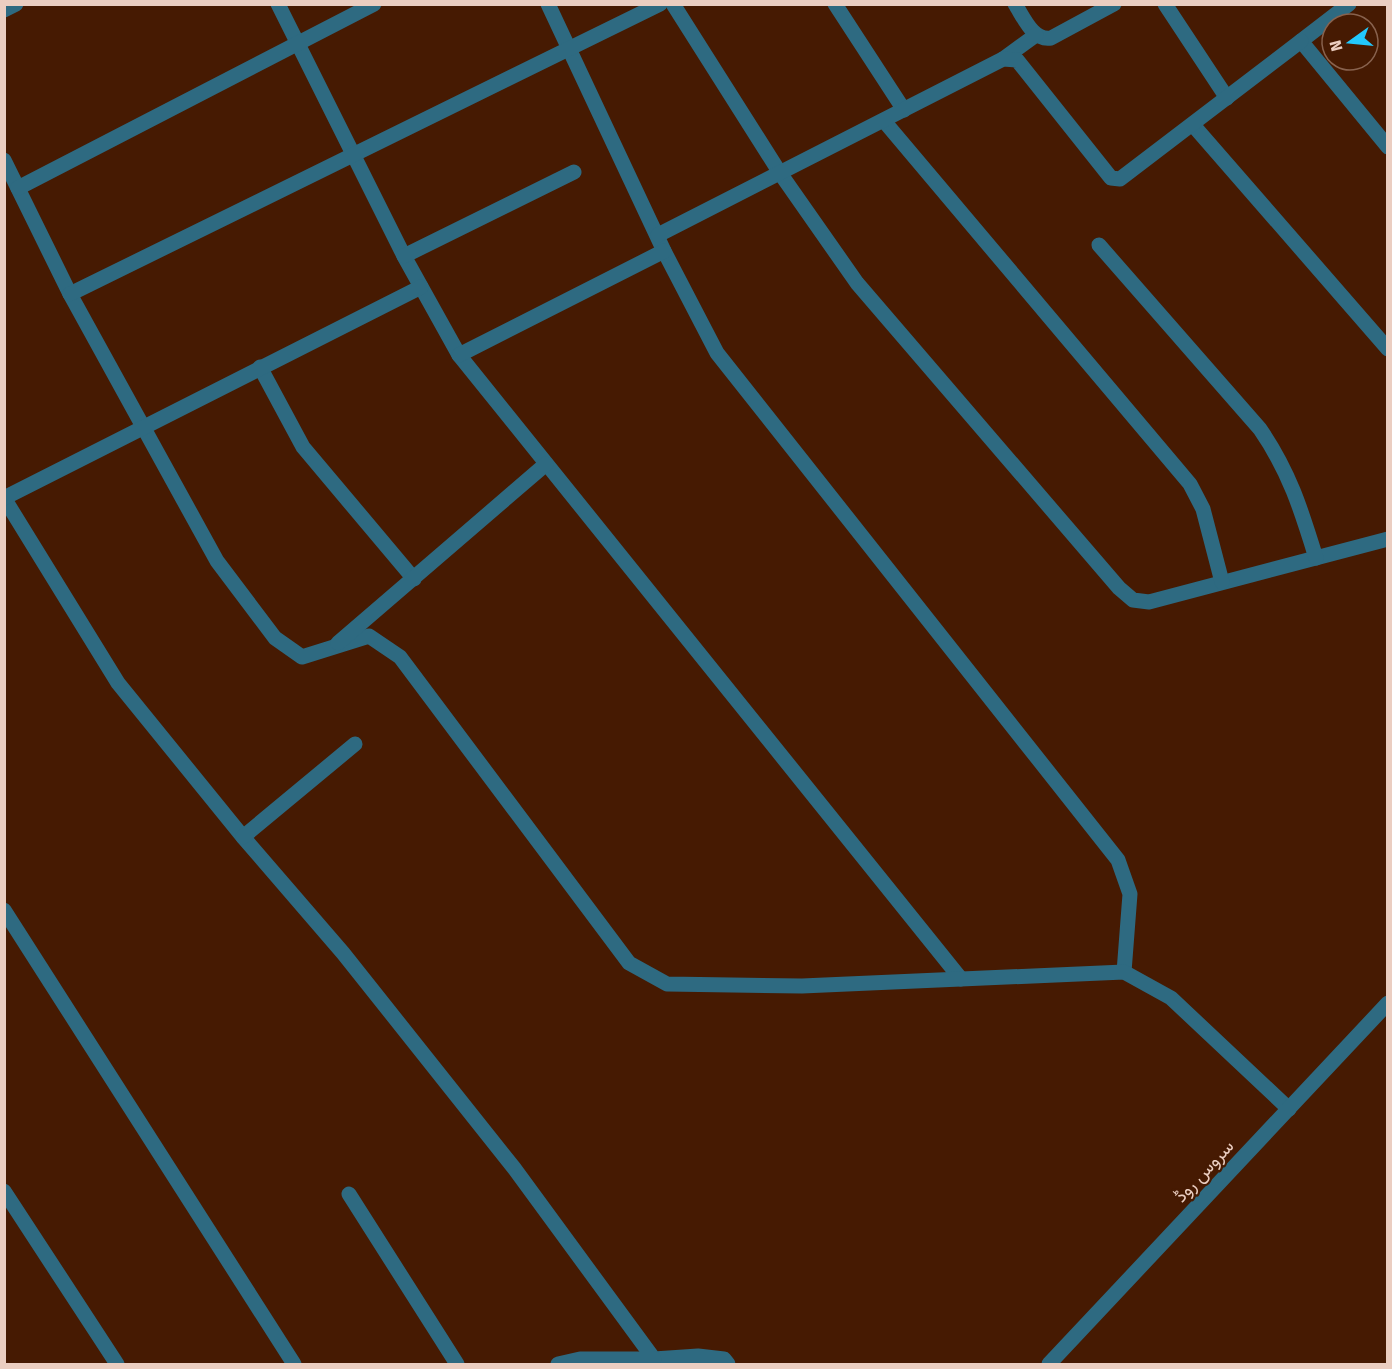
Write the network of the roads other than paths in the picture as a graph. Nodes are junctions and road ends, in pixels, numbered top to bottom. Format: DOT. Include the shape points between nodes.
graph roads {
  1 [pos="16,4"];
  2 [pos="278,4"];
  3 [pos="374,4"];
  4 [pos="548,4"];
  5 [pos="660,4"];
  6 [pos="673,4"];
  7 [pos="835,4"];
  8 [pos="1015,4"];
  9 [pos="1114,4"];
  10 [pos="1165,4"];
  11 [pos="1346,5"];
  12 [pos="4,10"];
  13 [pos="1036,35"];
  14 [pos="1301,42"];
  15 [pos="298,44"];
  16 [pos="570,50"];
  17 [pos="1003,59"];
  18 [pos="1227,98"];
  19 [pos="904,110"];
  20 [pos="884,121"];
  21 [pos="1193,125"];
  22 [pos="1388,147"];
  23 [pos="353,156"];
  24 [pos="4,160"];
  25 [pos="574,172"];
  26 [pos="780,173"];
  27 [pos="18,188"];
  28 [pos="658,235"];
  29 [pos="1099,245"];
  30 [pos="664,251"];
  31 [pos="404,256"];
  32 [pos="421,287"];
  33 [pos="70,294"];
  34 [pos="1388,349"];
  35 [pos="459,355"];
  36 [pos="260,367"];
  37 [pos="142,426"];
  38 [pos="546,464"];
  39 [pos="4,498"];
  40 [pos="1388,539"];
  41 [pos="1316,558"];
  42 [pos="414,579"];
  43 [pos="1222,582"];
  44 [pos="331,649"];
  45 [pos="355,744"];
  46 [pos="243,837"];
  47 [pos="4,910"];
  48 [pos="1124,972"];
  49 [pos="961,979"];
  50 [pos="1388,1003"];
  51 [pos="1289,1109"];
  52 [pos="4,1191"];
  53 [pos="349,1194"];
  54 [pos="654,1359"];
  55 [pos="117,1365"];
  56 [pos="294,1365"];
  57 [pos="457,1365"];
  58 [pos="558,1365"];
  59 [pos="728,1365"];
  60 [pos="1049,1365"];
  1 -- 12 [label="street"];
  2 -- 15 [label="street"];
  3 -- 15 [label="street"];
  4 -- 16 [label="street"];
  5 -- 16 [label="street"];
  6 -- 26 [label="street"];
  7 -- 19 [label="street"];
  8 -- 13 [label="street"];
  9 -- 13 [label="street" via="1052,38"];
  10 -- 18 [label="street"];
  11 -- 14 [label="street"];
  13 -- 17 [label="street"];
  14 -- 18 [label="street"];
  14 -- 22 [label="street"];
  15 -- 23 [label="street"];
  15 -- 27 [label="street"];
  16 -- 23 [label="street"];
  16 -- 28 [label="street"];
  17 -- 19 [label="street"];
  17 -- 21 [label="street" via="1017,60 1115,180"];
  18 -- 21 [label="street"];
  19 -- 20 [label="street"];
  20 -- 26 [label="street"];
  20 -- 43 [label="street" via="1190,484 1203,509"];
  21 -- 34 [label="street"];
  23 -- 31 [label="street"];
  23 -- 33 [label="street"];
  24 -- 27 [label="street"];
  25 -- 31 [label="street"];
  26 -- 28 [label="street"];
  26 -- 43 [label="street" via="856,284 1119,588 1133,600 1149,602"];
  27 -- 33 [label="street"];
  28 -- 30 [label="street"];
  29 -- 41 [label="street" via="1266,438 1294,488"];
  30 -- 35 [label="street"];
  30 -- 48 [label="street" via="717,353 1118,860 1130,894"];
  31 -- 32 [label="street"];
  32 -- 35 [label="street"];
  32 -- 36 [label="street"];
  33 -- 37 [label="street"];
  35 -- 38 [label="street"];
  36 -- 37 [label="street"];
  36 -- 42 [label="street" via="303,447"];
  37 -- 39 [label="street"];
  37 -- 44 [label="street" via="217,561 274,638 302,657"];
  38 -- 42 [label="street"];
  38 -- 49 [label="street"];
  39 -- 46 [label="street" via="118,683"];
  40 -- 41 [label="street"];
  41 -- 43 [label="street"];
  42 -- 44 [label="street"];
  44 -- 49 [label="street" via="369,636 400,657 629,963 667,984 802,986"];
  45 -- 46 [label="street"];
  46 -- 54 [label="street" via="343,953 514,1168"];
  47 -- 56 [label="street"];
  48 -- 49 [label="street"];
  48 -- 51 [label="street" via="1171,998"];
  50 -- 51 [label="street, سروس روڈ"];
  51 -- 60 [label="street, سروس روڈ"];
  52 -- 55 [label="street"];
  53 -- 57 [label="street"];
  54 -- 58 [label="street" via="580,1359"];
  54 -- 59 [label="street" via="698,1356 724,1359"];
}
